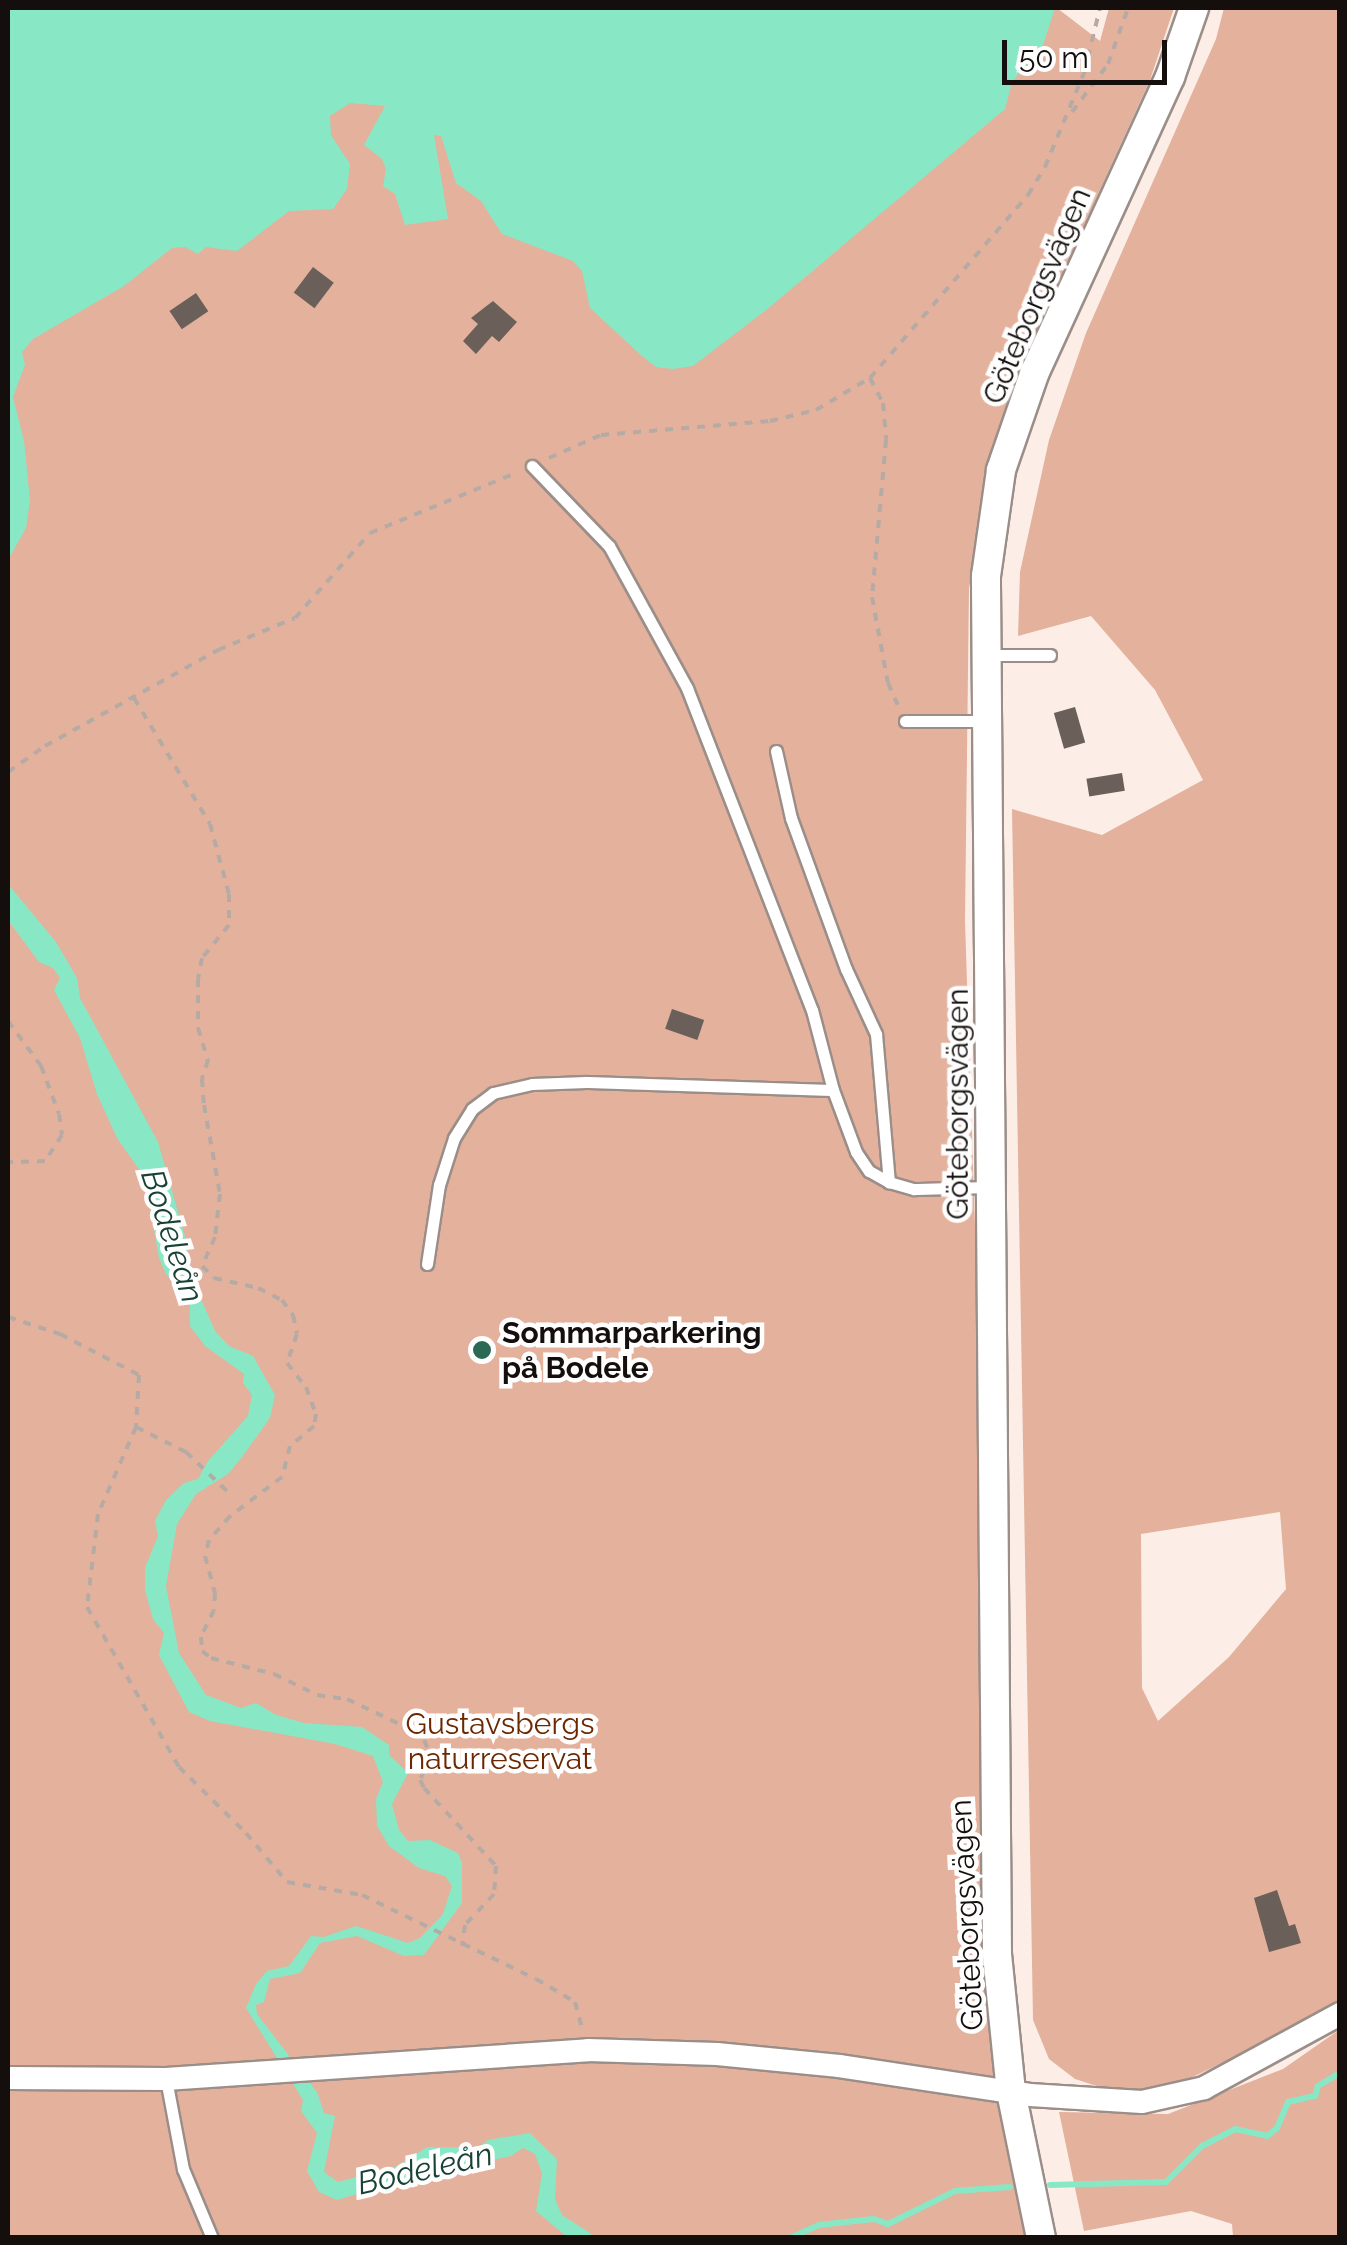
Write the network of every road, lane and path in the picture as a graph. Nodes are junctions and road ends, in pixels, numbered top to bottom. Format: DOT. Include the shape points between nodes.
graph roads {
  1 [pos="1100,8"];
  2 [pos="1128,8"];
  3 [pos="1194,8"];
  4 [pos="1069,117"];
  5 [pos="870,378"];
  6 [pos="532,466"];
  7 [pos="987,655"];
  8 [pos="1050,655"];
  9 [pos="134,698"];
  10 [pos="905,721"];
  11 [pos="988,721"];
  12 [pos="776,750"];
  13 [pos="8,772"];
  14 [pos="8,1021"];
  15 [pos="833,1090"];
  16 [pos="8,1162"];
  17 [pos="889,1182"];
  18 [pos="991,1188"];
  19 [pos="427,1264"];
  20 [pos="8,1317"];
  21 [pos="136,1427"];
  22 [pos="230,1493"];
  23 [pos="462,1946"];
  24 [pos="1340,2014"];
  25 [pos="588,2050"];
  26 [pos="8,2078"];
  27 [pos="166,2078"];
  28 [pos="1011,2092"];
  29 [pos="212,2238"];
  30 [pos="1041,2238"];
  1 -- 4 [label="path"];
  2 -- 4 [label="path" via="1108,64"];
  3 -- 7 [label="street, Göteborgsvägen" via="1170,77 1034,374 1002,470 986,576"];
  4 -- 5 [label="path" via="1028,195"];
  5 -- 6 [label="path" via="816,410 770,421 600,435"];
  5 -- 10 [label="path" via="883,404 886,440 872,597 888,682"];
  6 -- 9 [label="path" via="370,534 295,618 218,650"];
  6 -- 15 [label="lane" via="609,546 687,688 812,1010"];
  7 -- 8 [label="lane"];
  7 -- 11 [label="street, Göteborgsvägen"];
  9 -- 13 [label="path"];
  9 -- 23 [label="path" via="210,824 229,894 230,925 202,958 198,978 198,1028 208,1060 204,1105 220,1194 215,1236 202,1266 214,1278 282,1300 297,1334 288,1363 316,1414 314,1426 290,1446 282,1476 209,1540 205,1556 214,1610 202,1650 317,1695 347,1699 424,1740 431,1756 420,1780 424,1788 496,1866 494,1894 464,1925"];
  10 -- 11 [label="lane"];
  11 -- 18 [label="street, Göteborgsvägen"];
  12 -- 17 [label="lane" via="791,818 876,1034"];
  14 -- 16 [label="path" via="41,1066 62,1135 45,1161"];
  15 -- 17 [label="lane" via="856,1152"];
  15 -- 19 [label="lane" via="586,1082 493,1094 472,1109 454,1138"];
  17 -- 18 [label="lane" via="914,1189"];
  18 -- 28 [label="street, Göteborgsvägen" via="997,1954"];
  20 -- 21 [label="path" via="60,1334 139,1375"];
  21 -- 22 [label="path" via="186,1452"];
  21 -- 23 [label="path" via="98,1514 86,1608 179,1767 287,1882 362,1894"];
  23 -- 25 [label="path" via="574,2002"];
  24 -- 28 [label="street" via="1204,2088 1170,2099 1101,2102"];
  25 -- 27 [label="street"];
  25 -- 28 [label="street" via="839,2066"];
  26 -- 27 [label="street"];
  27 -- 29 [label="lane" via="183,2169"];
  28 -- 30 [label="street, Göteborgsvägen"];
}
